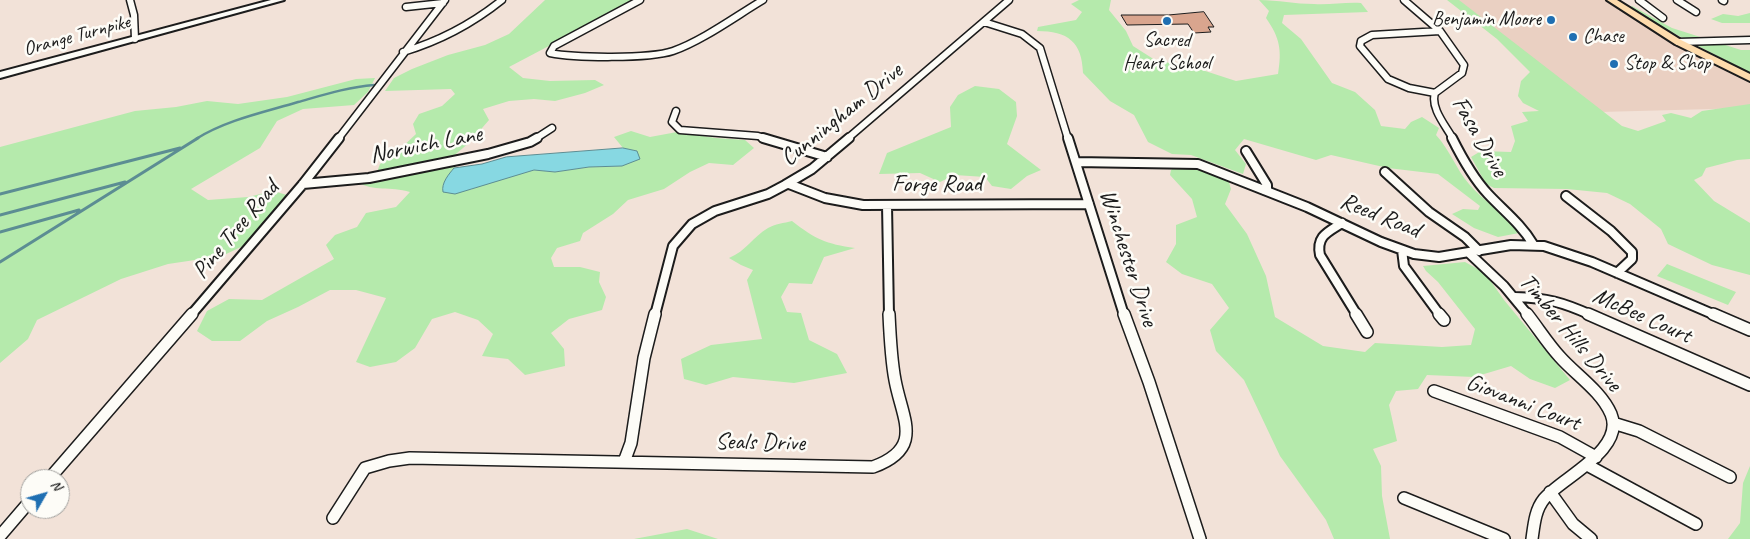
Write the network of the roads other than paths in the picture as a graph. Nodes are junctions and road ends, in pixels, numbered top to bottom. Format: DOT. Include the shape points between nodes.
graph roads {
  1 [pos="130,0"];
  2 [pos="280,0"];
  3 [pos="502,0"];
  4 [pos="640,0"];
  5 [pos="763,0"];
  6 [pos="1009,0"];
  7 [pos="1404,0"];
  8 [pos="1612,0"];
  9 [pos="1638,0"];
  10 [pos="1677,0"];
  11 [pos="444,2"];
  12 [pos="406,7"];
  13 [pos="1696,12"];
  14 [pos="1663,18"];
  15 [pos="984,22"];
  16 [pos="1440,31"];
  17 [pos="135,39"];
  18 [pos="1750,40"];
  19 [pos="1678,42"];
  20 [pos="403,52"];
  21 [pos="0,76"];
  22 [pos="1750,78"];
  23 [pos="1434,93"];
  24 [pos="676,111"];
  25 [pos="552,128"];
  26 [pos="1246,151"];
  27 [pos="827,156"];
  28 [pos="1076,162"];
  29 [pos="1385,172"];
  30 [pos="303,184"];
  31 [pos="789,184"];
  32 [pos="1264,190"];
  33 [pos="1566,196"];
  34 [pos="1089,204"];
  35 [pos="887,205"];
  36 [pos="1342,223"];
  37 [pos="1533,244"];
  38 [pos="1402,250"];
  39 [pos="1474,252"];
  40 [pos="1617,273"];
  41 [pos="1515,297"];
  42 [pos="1444,320"];
  43 [pos="1750,330"];
  44 [pos="1367,332"];
  45 [pos="1750,385"];
  46 [pos="1434,391"];
  47 [pos="1613,423"];
  48 [pos="1596,457"];
  49 [pos="624,462"];
  50 [pos="1587,465"];
  51 [pos="58,469"];
  52 [pos="1730,477"];
  53 [pos="1550,492"];
  54 [pos="1404,498"];
  55 [pos="20,513"];
  56 [pos="333,518"];
  57 [pos="1696,524"];
  58 [pos="0,536"];
  59 [pos="1200,539"];
  60 [pos="1504,539"];
  61 [pos="1532,539"];
  62 [pos="1591,539"];
  1 -- 17 [label="street"];
  2 -- 17 [label="main road, Orange Turnpike"];
  3 -- 20 [label="street" via="458,32"];
  4 -- 5 [label="street" via="554,46 550,53 564,56 641,56 671,52"];
  6 -- 15 [label="street, Cunningham Drive"];
  7 -- 16 [label="street"];
  8 -- 19 [label="main road"];
  9 -- 14 [label="street"];
  10 -- 13 [label="street"];
  11 -- 12 [label="street"];
  11 -- 20 [label="street, Pine Tree Road"];
  15 -- 27 [label="street, Cunningham Drive"];
  15 -- 28 [label="street, Winchester Drive" via="1022,34 1040,48"];
  16 -- 23 [label="street" via="1464,65 1462,73"];
  16 -- 23 [label="street" via="1372,35 1360,46 1388,80"];
  17 -- 21 [label="main road, Orange Turnpike"];
  18 -- 19 [label="street"];
  19 -- 22 [label="main road"];
  20 -- 30 [label="street, Pine Tree Road" via="370,100"];
  23 -- 37 [label="street, Fasa Drive" via="1436,107 1475,178 1514,216"];
  24 -- 27 [label="street" via="672,122 680,130 758,136"];
  25 -- 30 [label="street, Norwich Lane" via="530,142 479,156 369,178"];
  26 -- 32 [label="street" via="1267,185"];
  27 -- 31 [label="street, Cunningham Drive"];
  28 -- 32 [label="street, Reed Road" via="1189,163 1208,167"];
  28 -- 34 [label="street, Winchester Drive"];
  29 -- 39 [label="street, Timber Hills Drive" via="1429,212 1465,237"];
  30 -- 51 [label="street, Pine Tree Road"];
  31 -- 35 [label="street, Forge Road" via="813,196 840,203"];
  31 -- 49 [label="street, Cunningham Drive" via="701,218 680,234 673,246 644,358 631,443"];
  32 -- 36 [label="street, Reed Road"];
  33 -- 40 [label="street" via="1632,252 1632,259"];
  34 -- 35 [label="street, Forge Road"];
  34 -- 59 [label="street, Winchester Drive"];
  35 -- 49 [label="street, Seals Drive" via="890,341 895,386 908,427 906,439 897,455 873,467"];
  36 -- 38 [label="street, Reed Road"];
  36 -- 44 [label="street" via="1319,239 1317,244 1320,255"];
  37 -- 39 [label="street, Reed Road"];
  37 -- 40 [label="street, Reed Road" via="1555,248"];
  38 -- 39 [label="street, Reed Road" via="1439,257"];
  38 -- 42 [label="street" via="1404,266"];
  39 -- 41 [label="street, Timber Hills Drive"];
  40 -- 43 [label="street, Reed Road"];
  41 -- 45 [label="street, McBee Court" via="1561,302"];
  41 -- 47 [label="street, Timber Hills Drive" via="1555,352 1598,395"];
  46 -- 48 [label="street, Giovanni Court" via="1560,437"];
  47 -- 48 [label="street, Timber Hills Drive" via="1609,438"];
  47 -- 52 [label="street" via="1639,431"];
  48 -- 50 [label="street, Timber Hills Drive"];
  49 -- 56 [label="street, Seals Drive" via="410,458 389,461 365,468"];
  50 -- 53 [label="street, Timber Hills Drive"];
  50 -- 57 [label="street"];
  53 -- 61 [label="street, Timber Hills Drive" via="1538,504 1533,518"];
  53 -- 62 [label="street" via="1576,529"];
  54 -- 60 [label="street"];
  55 -- 58 [label="street"];
}
